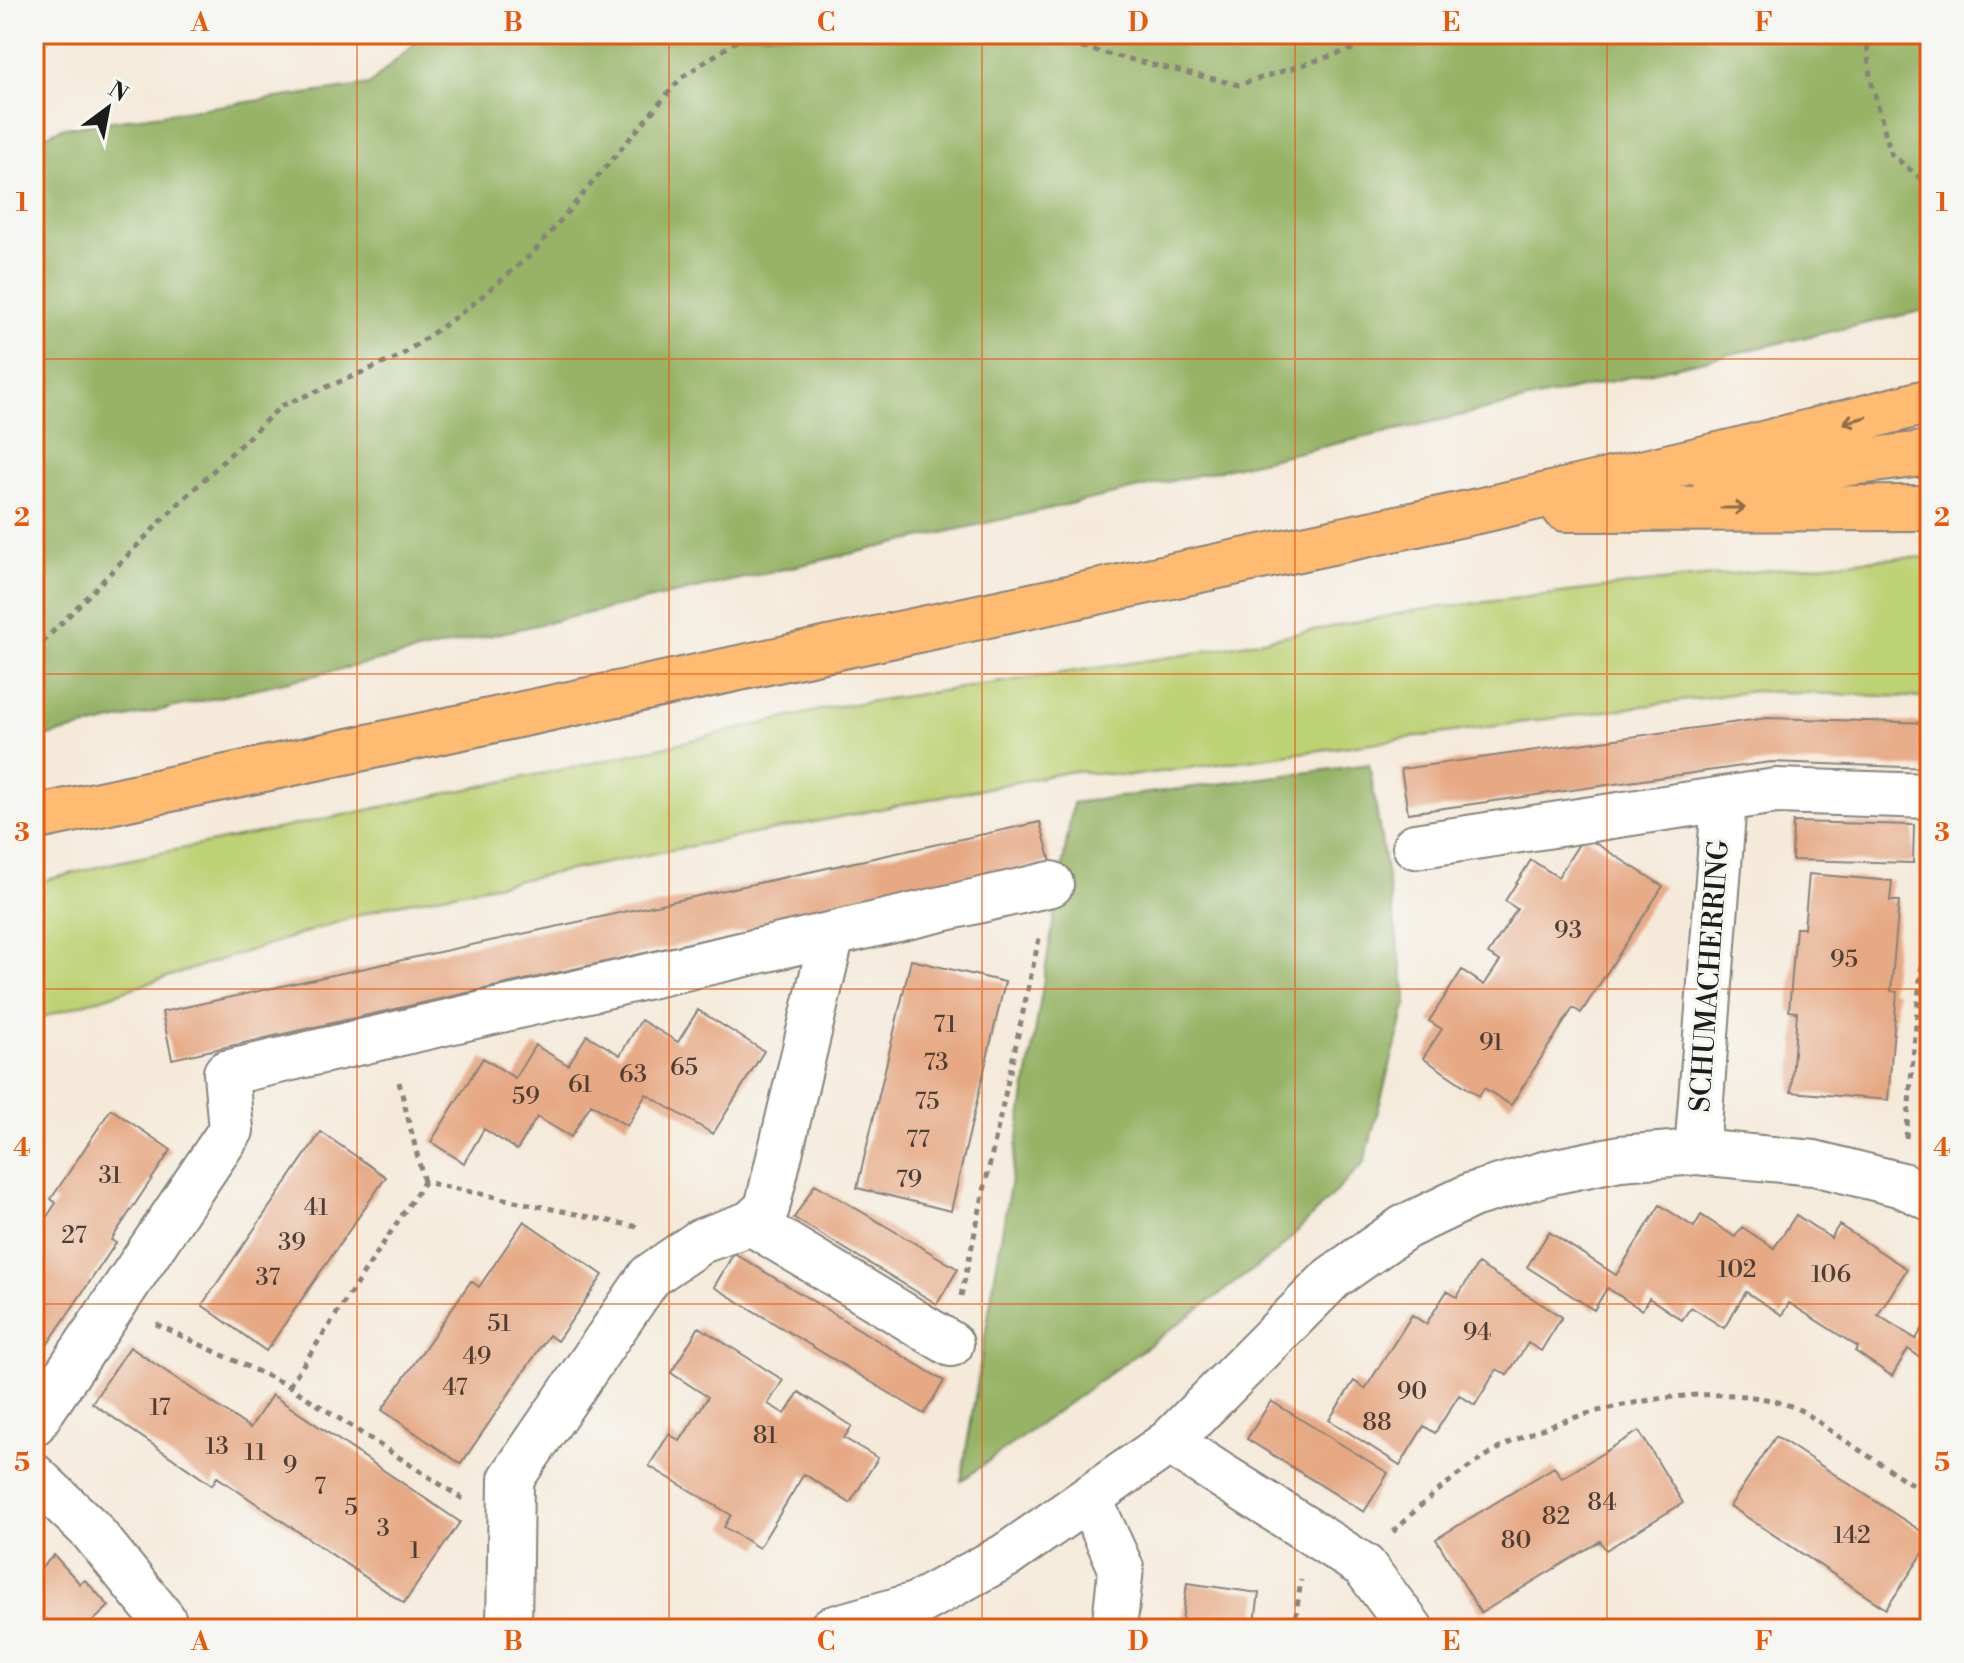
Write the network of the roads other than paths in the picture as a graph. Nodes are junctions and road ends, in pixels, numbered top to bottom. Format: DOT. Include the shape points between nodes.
graph roads {
  1 [pos="1930,401"];
  2 [pos="1930,453"];
  3 [pos="1930,508"];
  4 [pos="1487,509"];
  5 [pos="1930,796"];
  6 [pos="1724,801"];
  7 [pos="34,818"];
  8 [pos="1415,846"];
  9 [pos="1051,884"];
  10 [pos="832,935"];
  11 [pos="1697,1152"];
  12 [pos="1916,1191"];
  13 [pos="751,1223"];
  14 [pos="951,1344"];
  15 [pos="34,1423"];
  16 [pos="1169,1442"];
  17 [pos="34,1476"];
  18 [pos="1089,1498"];
  19 [pos="167,1629"];
  20 [pos="509,1629"];
  21 [pos="831,1629"];
  22 [pos="1114,1629"];
  23 [pos="1411,1629"];
  1 -- 4 [label="main road, one-way"];
  2 -- 4 [label="main road"];
  4 -- 3 [label="main road, one-way"];
  4 -- 7 [label="main road"];
  5 -- 6 [label="street" via="1776,791"];
  6 -- 8 [label="street"];
  6 -- 11 [label="street, SCHUMACHERRING"];
  9 -- 10 [label="street"];
  10 -- 13 [label="street" via="767,1208"];
  10 -- 15 [label="street" via="226,1073 231,1130"];
  11 -- 12 [label="street, SCHUMACHERRING" via="1814,1163"];
  11 -- 16 [label="street, SCHUMACHERRING" via="1620,1158 1547,1173 1472,1195 1405,1227 1332,1278"];
  13 -- 14 [label="street"];
  13 -- 20 [label="street" via="701,1241 650,1276 511,1479"];
  16 -- 18 [label="street, SCHUMACHERRING"];
  16 -- 23 [label="street" via="1364,1566"];
  17 -- 19 [label="street" via="91,1530"];
  18 -- 21 [label="street, SCHUMACHERRING" via="1007,1555 915,1605"];
  18 -- 22 [label="street" via="1121,1568"];
}
